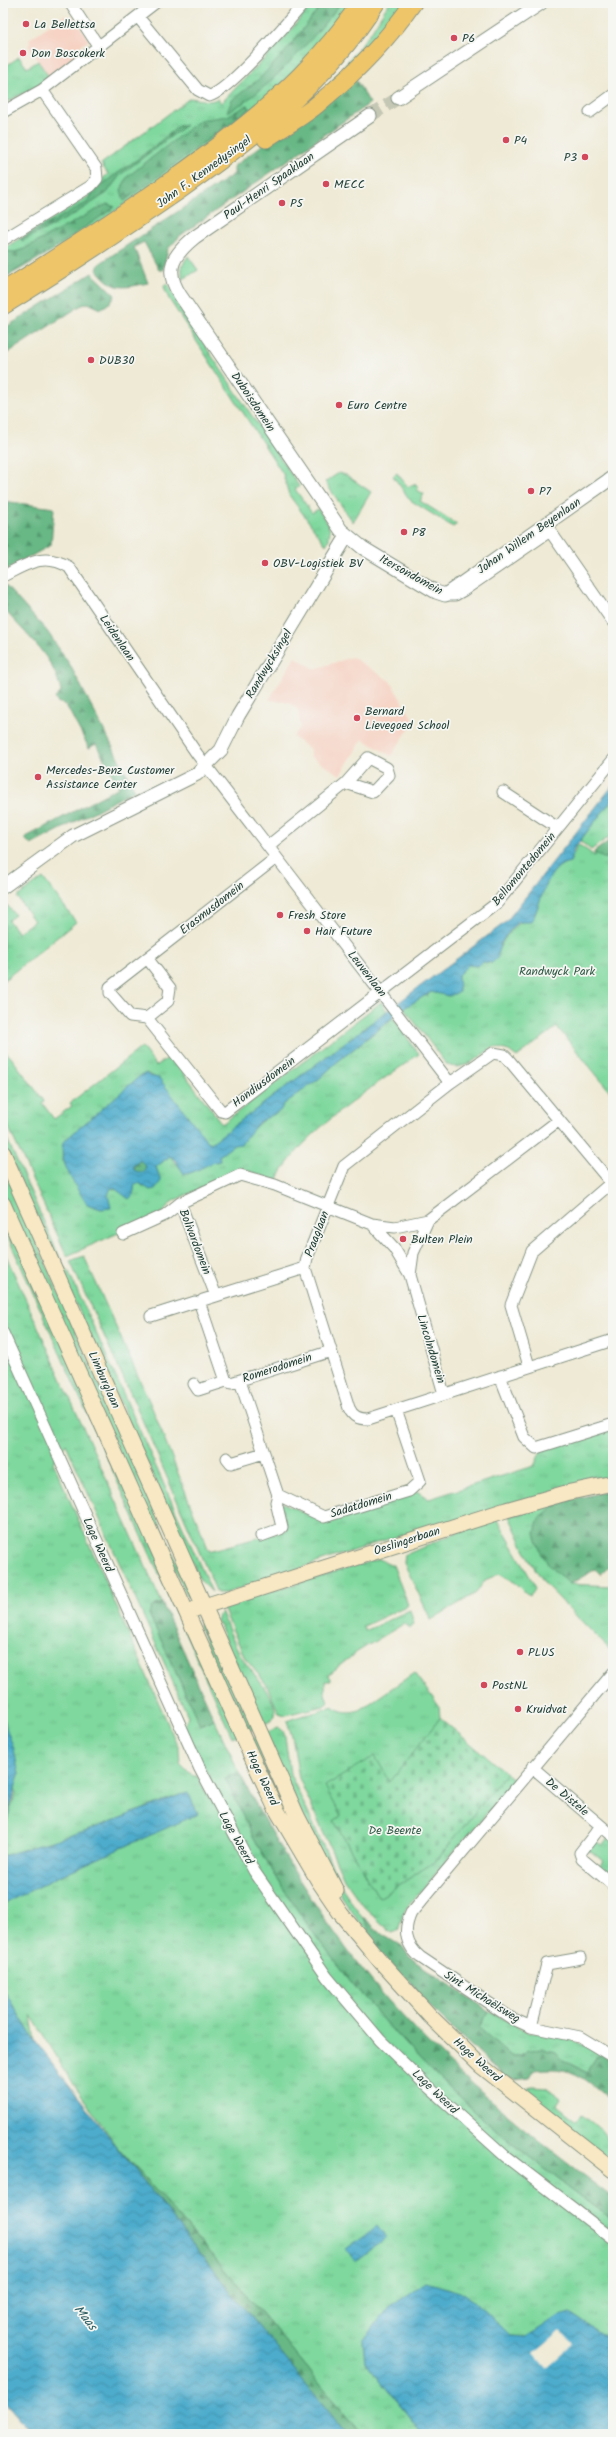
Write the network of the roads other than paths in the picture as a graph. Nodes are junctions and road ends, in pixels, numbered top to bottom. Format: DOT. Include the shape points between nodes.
graph roads {
  1 [pos="70,3"];
  2 [pos="155,3"];
  3 [pos="304,3"];
  4 [pos="360,3"];
  5 [pos="376,3"];
  6 [pos="413,3"];
  7 [pos="541,3"];
  8 [pos="138,17"];
  9 [pos="100,46"];
  10 [pos="42,90"];
  11 [pos="613,95"];
  12 [pos="398,98"];
  13 [pos="3,112"];
  14 [pos="590,112"];
  15 [pos="370,116"];
  16 [pos="238,148"];
  17 [pos="3,240"];
  18 [pos="173,261"];
  19 [pos="3,290"];
  20 [pos="3,306"];
  21 [pos="613,477"];
  22 [pos="344,533"];
  23 [pos="3,576"];
  24 [pos="450,595"];
  25 [pos="613,622"];
  26 [pos="613,760"];
  27 [pos="204,764"];
  28 [pos="346,783"];
  29 [pos="502,792"];
  30 [pos="558,828"];
  31 [pos="73,836"];
  32 [pos="268,846"];
  33 [pos="276,858"];
  34 [pos="3,876"];
  35 [pos="3,887"];
  36 [pos="147,958"];
  37 [pos="382,993"];
  38 [pos="146,1018"];
  39 [pos="450,1083"];
  40 [pos="559,1120"];
  41 [pos="3,1153"];
  42 [pos="612,1184"];
  43 [pos="180,1203"];
  44 [pos="3,1204"];
  45 [pos="328,1205"];
  46 [pos="428,1220"];
  47 [pos="372,1224"];
  48 [pos="123,1234"];
  49 [pos="305,1268"];
  50 [pos="410,1275"];
  51 [pos="216,1296"];
  52 [pos="200,1304"];
  53 [pos="151,1316"];
  54 [pos="3,1333"];
  55 [pos="613,1340"];
  56 [pos="331,1351"];
  57 [pos="529,1366"];
  58 [pos="500,1376"];
  59 [pos="226,1381"];
  60 [pos="240,1381"];
  61 [pos="194,1384"];
  62 [pos="444,1394"];
  63 [pos="396,1410"];
  64 [pos="613,1424"];
  65 [pos="264,1453"];
  66 [pos="227,1458"];
  67 [pos="613,1483"];
  68 [pos="278,1495"];
  69 [pos="261,1536"];
  70 [pos="204,1606"];
  71 [pos="187,1612"];
  72 [pos="613,1673"];
  73 [pos="532,1767"];
  74 [pos="601,1826"];
  75 [pos="613,1836"];
  76 [pos="613,1885"];
  77 [pos="358,1933"];
  78 [pos="581,1958"];
  79 [pos="531,2027"];
  80 [pos="613,2057"];
  81 [pos="613,2170"];
  82 [pos="613,2239"];
  1 -- 9 [label="street"];
  2 -- 8 [label="street"];
  3 -- 8 [label="street" via="268,45 220,91 207,96 198,90"];
  4 -- 19 [label="main road, John F. Kennedysingel" via="314,62 257,117 132,207"];
  5 -- 16 [label="main road, John F. Kennedysingel" via="315,81 280,115"];
  6 -- 16 [label="main road" via="379,46 318,104 256,146"];
  7 -- 12 [label="street"];
  8 -- 9 [label="street"];
  9 -- 10 [label="street"];
  10 -- 13 [label="street"];
  10 -- 17 [label="street" via="98,174 91,186"];
  11 -- 14 [label="street"];
  15 -- 18 [label="street, Paul-Henri Spaaklaan" via="195,236 180,250"];
  16 -- 20 [label="main road, John F. Kennedysingel" via="131,224"];
  18 -- 22 [label="street, Duboisdomein" via="172,279 180,295"];
  21 -- 24 [label="street, Johan Willem Beyenlaan"];
  22 -- 24 [label="street, Itersondomein" via="404,573"];
  22 -- 27 [label="street, Randwycksingel" via="312,581 300,613 238,716"];
  23 -- 27 [label="street, Leidenlaan" via="46,559 55,560 69,567"];
  24 -- 25 [label="street, Johan Willem Beyenlaan" via="550,531"];
  26 -- 30 [label="street, Bellomontedomein"];
  27 -- 31 [label="street, Randwycksingel" via="161,790"];
  27 -- 32 [label="street, Leuvenlaan"];
  28 -- 32 [label="street"];
  29 -- 30 [label="street"];
  30 -- 37 [label="street, Bellomontedomein" via="496,903"];
  31 -- 34 [label="street, Randwycksingel" via="47,847"];
  31 -- 35 [label="street, Randwycksingel"];
  32 -- 33 [label="street, Leuvenlaan"];
  33 -- 36 [label="street, Erasmusdomein"];
  33 -- 37 [label="street, Leuvenlaan"];
  36 -- 38 [label="street" via="170,988 168,1001"];
  36 -- 38 [label="street, Erasmusdomein" via="110,987 110,992 130,1016"];
  37 -- 38 [label="street, Hondiusdomein" via="225,1112 220,1111"];
  37 -- 39 [label="street, Leuvenlaan"];
  39 -- 40 [label="street, Praaglaan" via="487,1056 498,1054 508,1059"];
  39 -- 45 [label="street, Praaglaan" via="344,1166"];
  40 -- 42 [label="street, Praaglaan"];
  40 -- 46 [label="street"];
  41 -- 70 [label="main road, Limburglaan"];
  42 -- 57 [label="street" via="532,1250 512,1305"];
  43 -- 45 [label="street, Bolivardomein" via="240,1175 260,1179"];
  43 -- 48 [label="street" via="165,1215"];
  43 -- 51 [label="street, Bolivardomein"];
  44 -- 71 [label="main road, Limburglaan"];
  45 -- 47 [label="street, Bolivardomein"];
  45 -- 49 [label="street, Praaglaan"];
  46 -- 47 [label="street" via="395,1227"];
  46 -- 50 [label="street" via="413,1253"];
  47 -- 50 [label="street" via="394,1248"];
  49 -- 51 [label="street"];
  49 -- 56 [label="street, Praaglaan"];
  50 -- 62 [label="street, Lincolndomein"];
  51 -- 52 [label="street" via="203,1300"];
  52 -- 53 [label="street" via="194,1302"];
  52 -- 59 [label="street, Romerodomein"];
  54 -- 82 [label="street, Lage Weerd" via="200,1769 254,1871 327,1978 380,2040 505,2156"];
  55 -- 57 [label="street, Praaglaan"];
  56 -- 60 [label="street, Romerodomein"];
  56 -- 63 [label="street, Praaglaan" via="349,1408 355,1417 368,1419"];
  57 -- 58 [label="street, Praaglaan"];
  58 -- 62 [label="street, Praaglaan"];
  58 -- 64 [label="street" via="524,1437 536,1448"];
  59 -- 60 [label="street, Romerodomein"];
  59 -- 61 [label="street" via="198,1390"];
  60 -- 65 [label="street"];
  62 -- 63 [label="street, Praaglaan"];
  63 -- 68 [label="street, Sadatdomein" via="420,1481 408,1491 324,1517"];
  65 -- 66 [label="street" via="231,1463"];
  65 -- 68 [label="street"];
  67 -- 70 [label="main road, Oeslingerbaan" via="500,1512"];
  68 -- 69 [label="street" via="276,1502 282,1527"];
  70 -- 71 [label="main road, Oeslingerbaan"];
  70 -- 77 [label="main road, Hoge Weerd" via="297,1816"];
  71 -- 77 [label="main road, Hoge Weerd" via="275,1807 325,1891"];
  72 -- 73 [label="street"];
  73 -- 74 [label="street, De Distele"];
  73 -- 79 [label="street, Sint Michaëlsweg" via="412,1913 406,1928 410,1946 420,1957 502,2013"];
  74 -- 75 [label="street, De Distele"];
  74 -- 76 [label="street" via="580,1853 582,1859"];
  77 -- 81 [label="main road, Hoge Weerd" via="398,1982 462,2048"];
  78 -- 79 [label="street" via="547,1964"];
  79 -- 80 [label="street, Sint Michaëlsweg" via="580,2037"];
}
